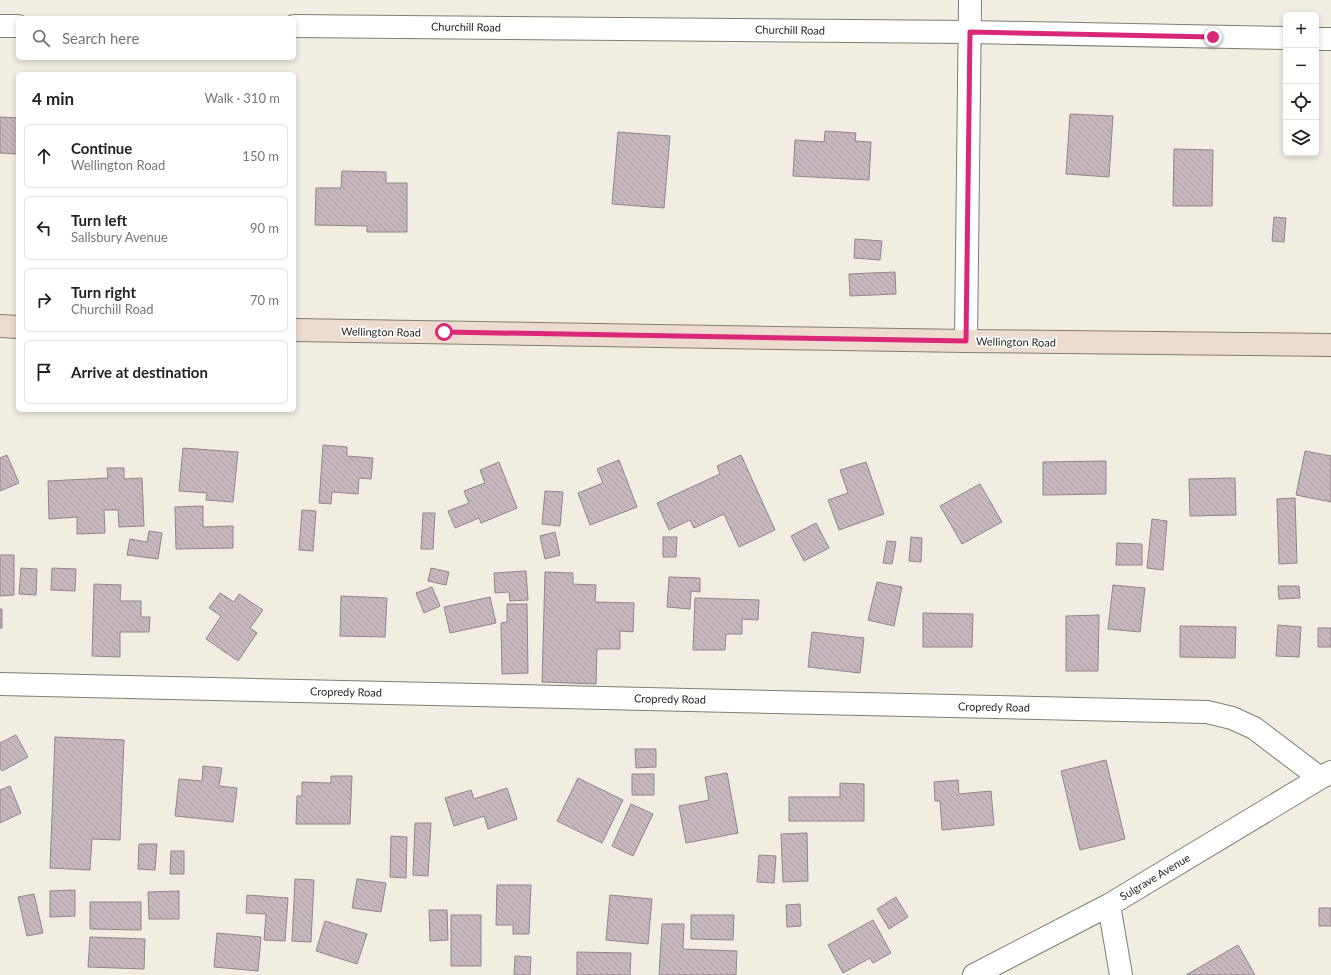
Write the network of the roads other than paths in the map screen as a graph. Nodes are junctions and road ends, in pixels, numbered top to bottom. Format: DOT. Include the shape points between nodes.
graph roads {
  1 [pos="970,0"];
  2 [pos="0,26"];
  3 [pos="16,26"];
  4 [pos="296,26"];
  5 [pos="970,32"];
  6 [pos="1283,38"];
  7 [pos="1319,39"];
  8 [pos="1331,39"];
  9 [pos="0,326"];
  10 [pos="16,326"];
  11 [pos="296,330"];
  12 [pos="966,341"];
  13 [pos="1331,344"];
  14 [pos="0,684"];
  15 [pos="1325,775"];
  16 [pos="1109,905"];
  17 [pos="974,975"];
  18 [pos="1121,975"];
  1 -- 5 [label="street"];
  2 -- 3 [label="street"];
  4 -- 5 [label="street, Churchill Road"];
  5 -- 6 [label="street, Churchill Road"];
  5 -- 12 [label="street"];
  7 -- 8 [label="street"];
  9 -- 10 [label="main road"];
  11 -- 12 [label="main road, Wellington Road"];
  12 -- 13 [label="main road, Wellington Road"];
  14 -- 15 [label="street, Cropredy Road" via="1207,712 1232,718 1254,728"];
  15 -- 16 [label="street, Sulgrave Avenue"];
  16 -- 17 [label="street, Sulgrave Avenue"];
  16 -- 18 [label="street"];
}
